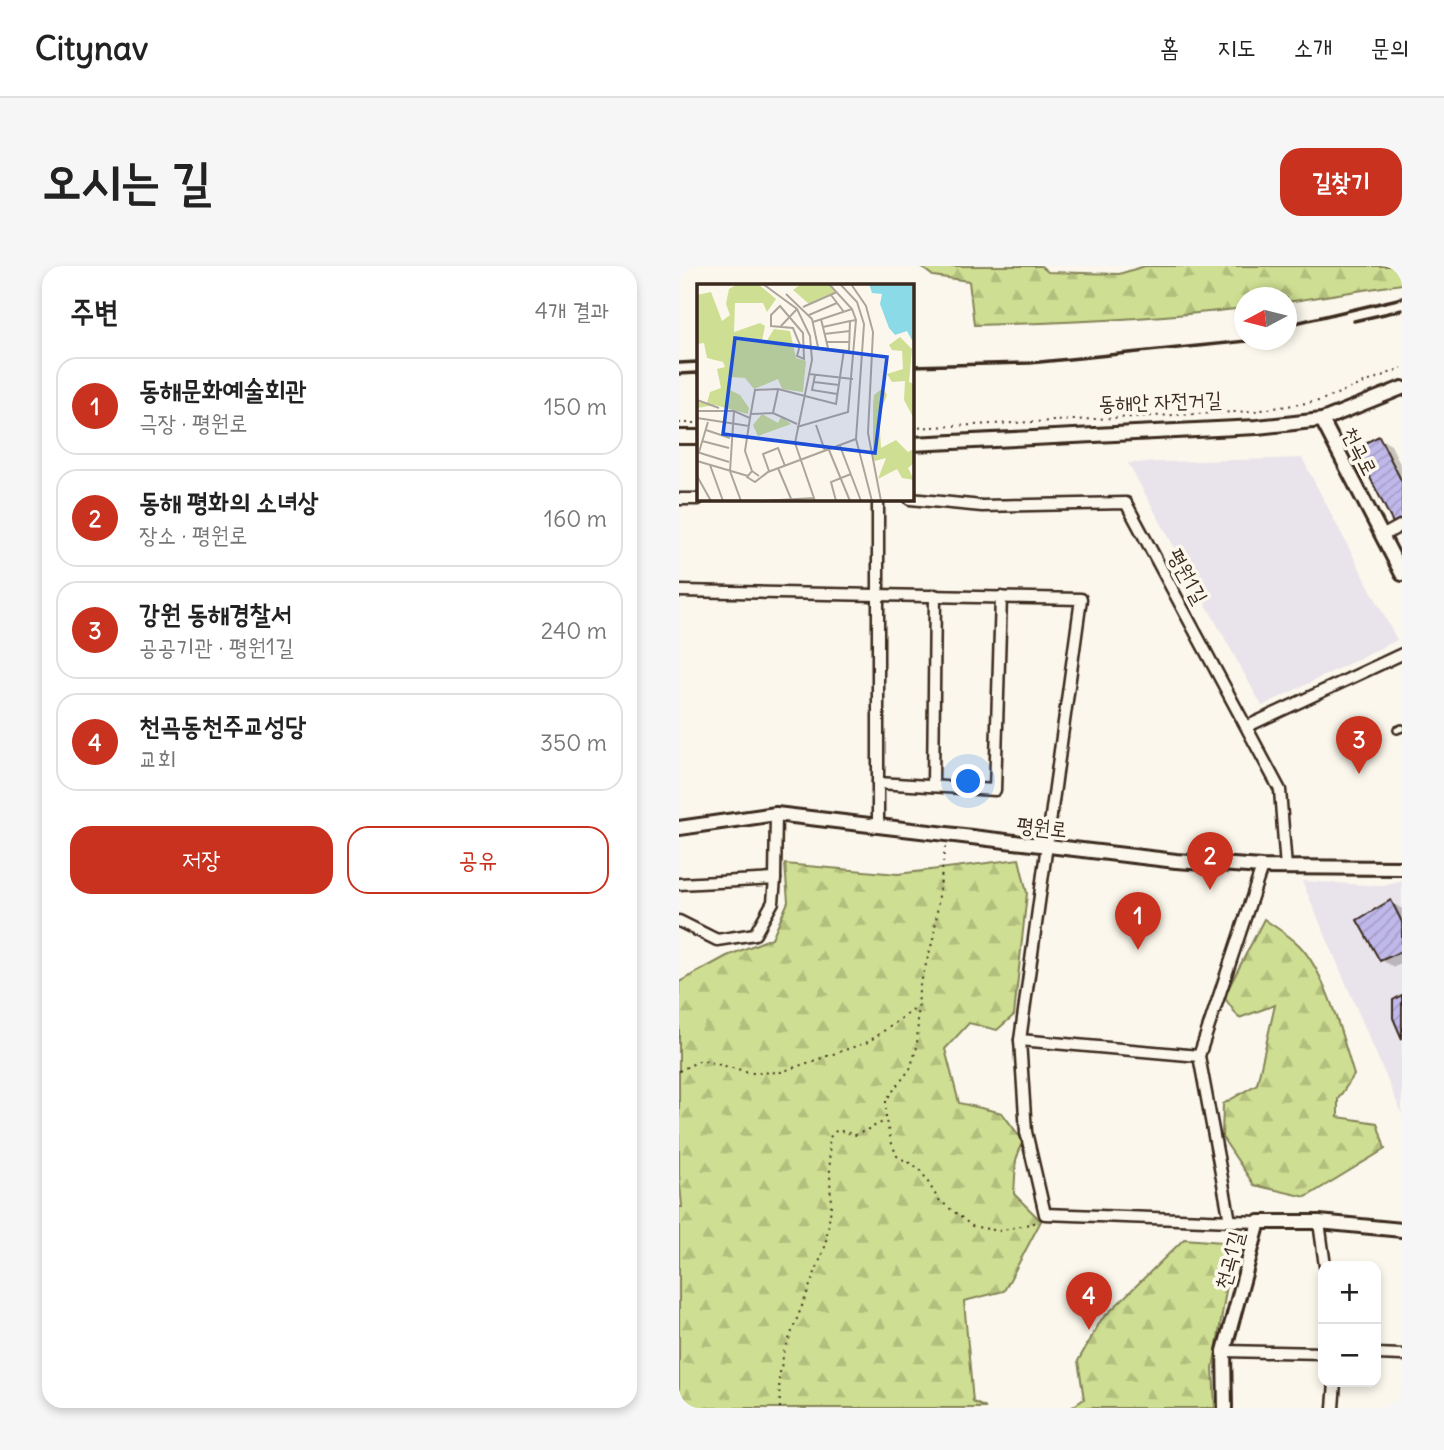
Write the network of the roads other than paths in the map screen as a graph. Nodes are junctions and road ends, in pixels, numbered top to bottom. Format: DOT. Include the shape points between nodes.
graph roads {
  1 [pos="1402,388"];
  2 [pos="1322,420"];
  3 [pos="679,437"];
  4 [pos="697,437"];
  5 [pos="913,444"];
  6 [pos="679,499"];
  7 [pos="697,499"];
  8 [pos="913,499"];
  9 [pos="878,500"];
  10 [pos="1402,525"];
  11 [pos="1382,536"];
  12 [pos="1402,574"];
  13 [pos="679,591"];
  14 [pos="878,594"];
  15 [pos="935,595"];
  16 [pos="1000,597"];
  17 [pos="1402,654"];
  18 [pos="1248,726"];
  19 [pos="878,783"];
  20 [pos="933,786"];
  21 [pos="776,814"];
  22 [pos="878,827"];
  23 [pos="679,828"];
  24 [pos="1045,846"];
  25 [pos="1262,867"];
  26 [pos="1286,868"];
  27 [pos="1402,868"];
  28 [pos="775,879"];
  29 [pos="679,884"];
  30 [pos="679,921"];
  31 [pos="1020,1040"];
  32 [pos="1199,1056"];
  33 [pos="1230,1221"];
  34 [pos="1259,1222"];
  35 [pos="1319,1222"];
  36 [pos="1402,1230"];
  37 [pos="1324,1261"];
  38 [pos="1224,1351"];
  39 [pos="1318,1353"];
  40 [pos="1381,1354"];
  41 [pos="1402,1355"];
  42 [pos="1335,1387"];
  43 [pos="1225,1408"];
  44 [pos="1333,1408"];
  1 -- 2 [label="street"];
  2 -- 5 [label="street"];
  2 -- 11 [label="street, 천곡로"];
  3 -- 4 [label="street"];
  6 -- 7 [label="street"];
  8 -- 18 [label="street, 평원1길" via="982,506 1126,503"];
  9 -- 14 [label="street"];
  10 -- 11 [label="street"];
  11 -- 12 [label="street, 천곡로"];
  13 -- 14 [label="street"];
  14 -- 15 [label="street"];
  14 -- 19 [label="street"];
  15 -- 16 [label="street"];
  15 -- 20 [label="street"];
  16 -- 20 [label="street" via="995,790"];
  16 -- 24 [label="street" via="1080,599"];
  17 -- 18 [label="street"];
  18 -- 26 [label="street, 평원1길" via="1280,790"];
  19 -- 20 [label="street"];
  19 -- 22 [label="street"];
  21 -- 22 [label="street, 평원로"];
  21 -- 23 [label="street, 평원로"];
  21 -- 28 [label="street"];
  22 -- 24 [label="street, 평원로"];
  24 -- 25 [label="street, 평원로"];
  24 -- 31 [label="street"];
  25 -- 26 [label="street, 평원로"];
  25 -- 32 [label="street"];
  26 -- 27 [label="street, 평원로"];
  28 -- 29 [label="street"];
  28 -- 30 [label="street" via="773,902 755,934 717,940"];
  31 -- 32 [label="street"];
  31 -- 33 [label="street" via="1026,1132 1045,1214"];
  32 -- 33 [label="street"];
  33 -- 34 [label="street"];
  34 -- 35 [label="street, 천곡1길"];
  34 -- 38 [label="street, 천곡1길"];
  35 -- 36 [label="street, 천곡1길"];
  35 -- 37 [label="street"];
  38 -- 39 [label="street"];
  38 -- 43 [label="street, 천곡1길"];
  40 -- 41 [label="street"];
  42 -- 44 [label="street"];
}
